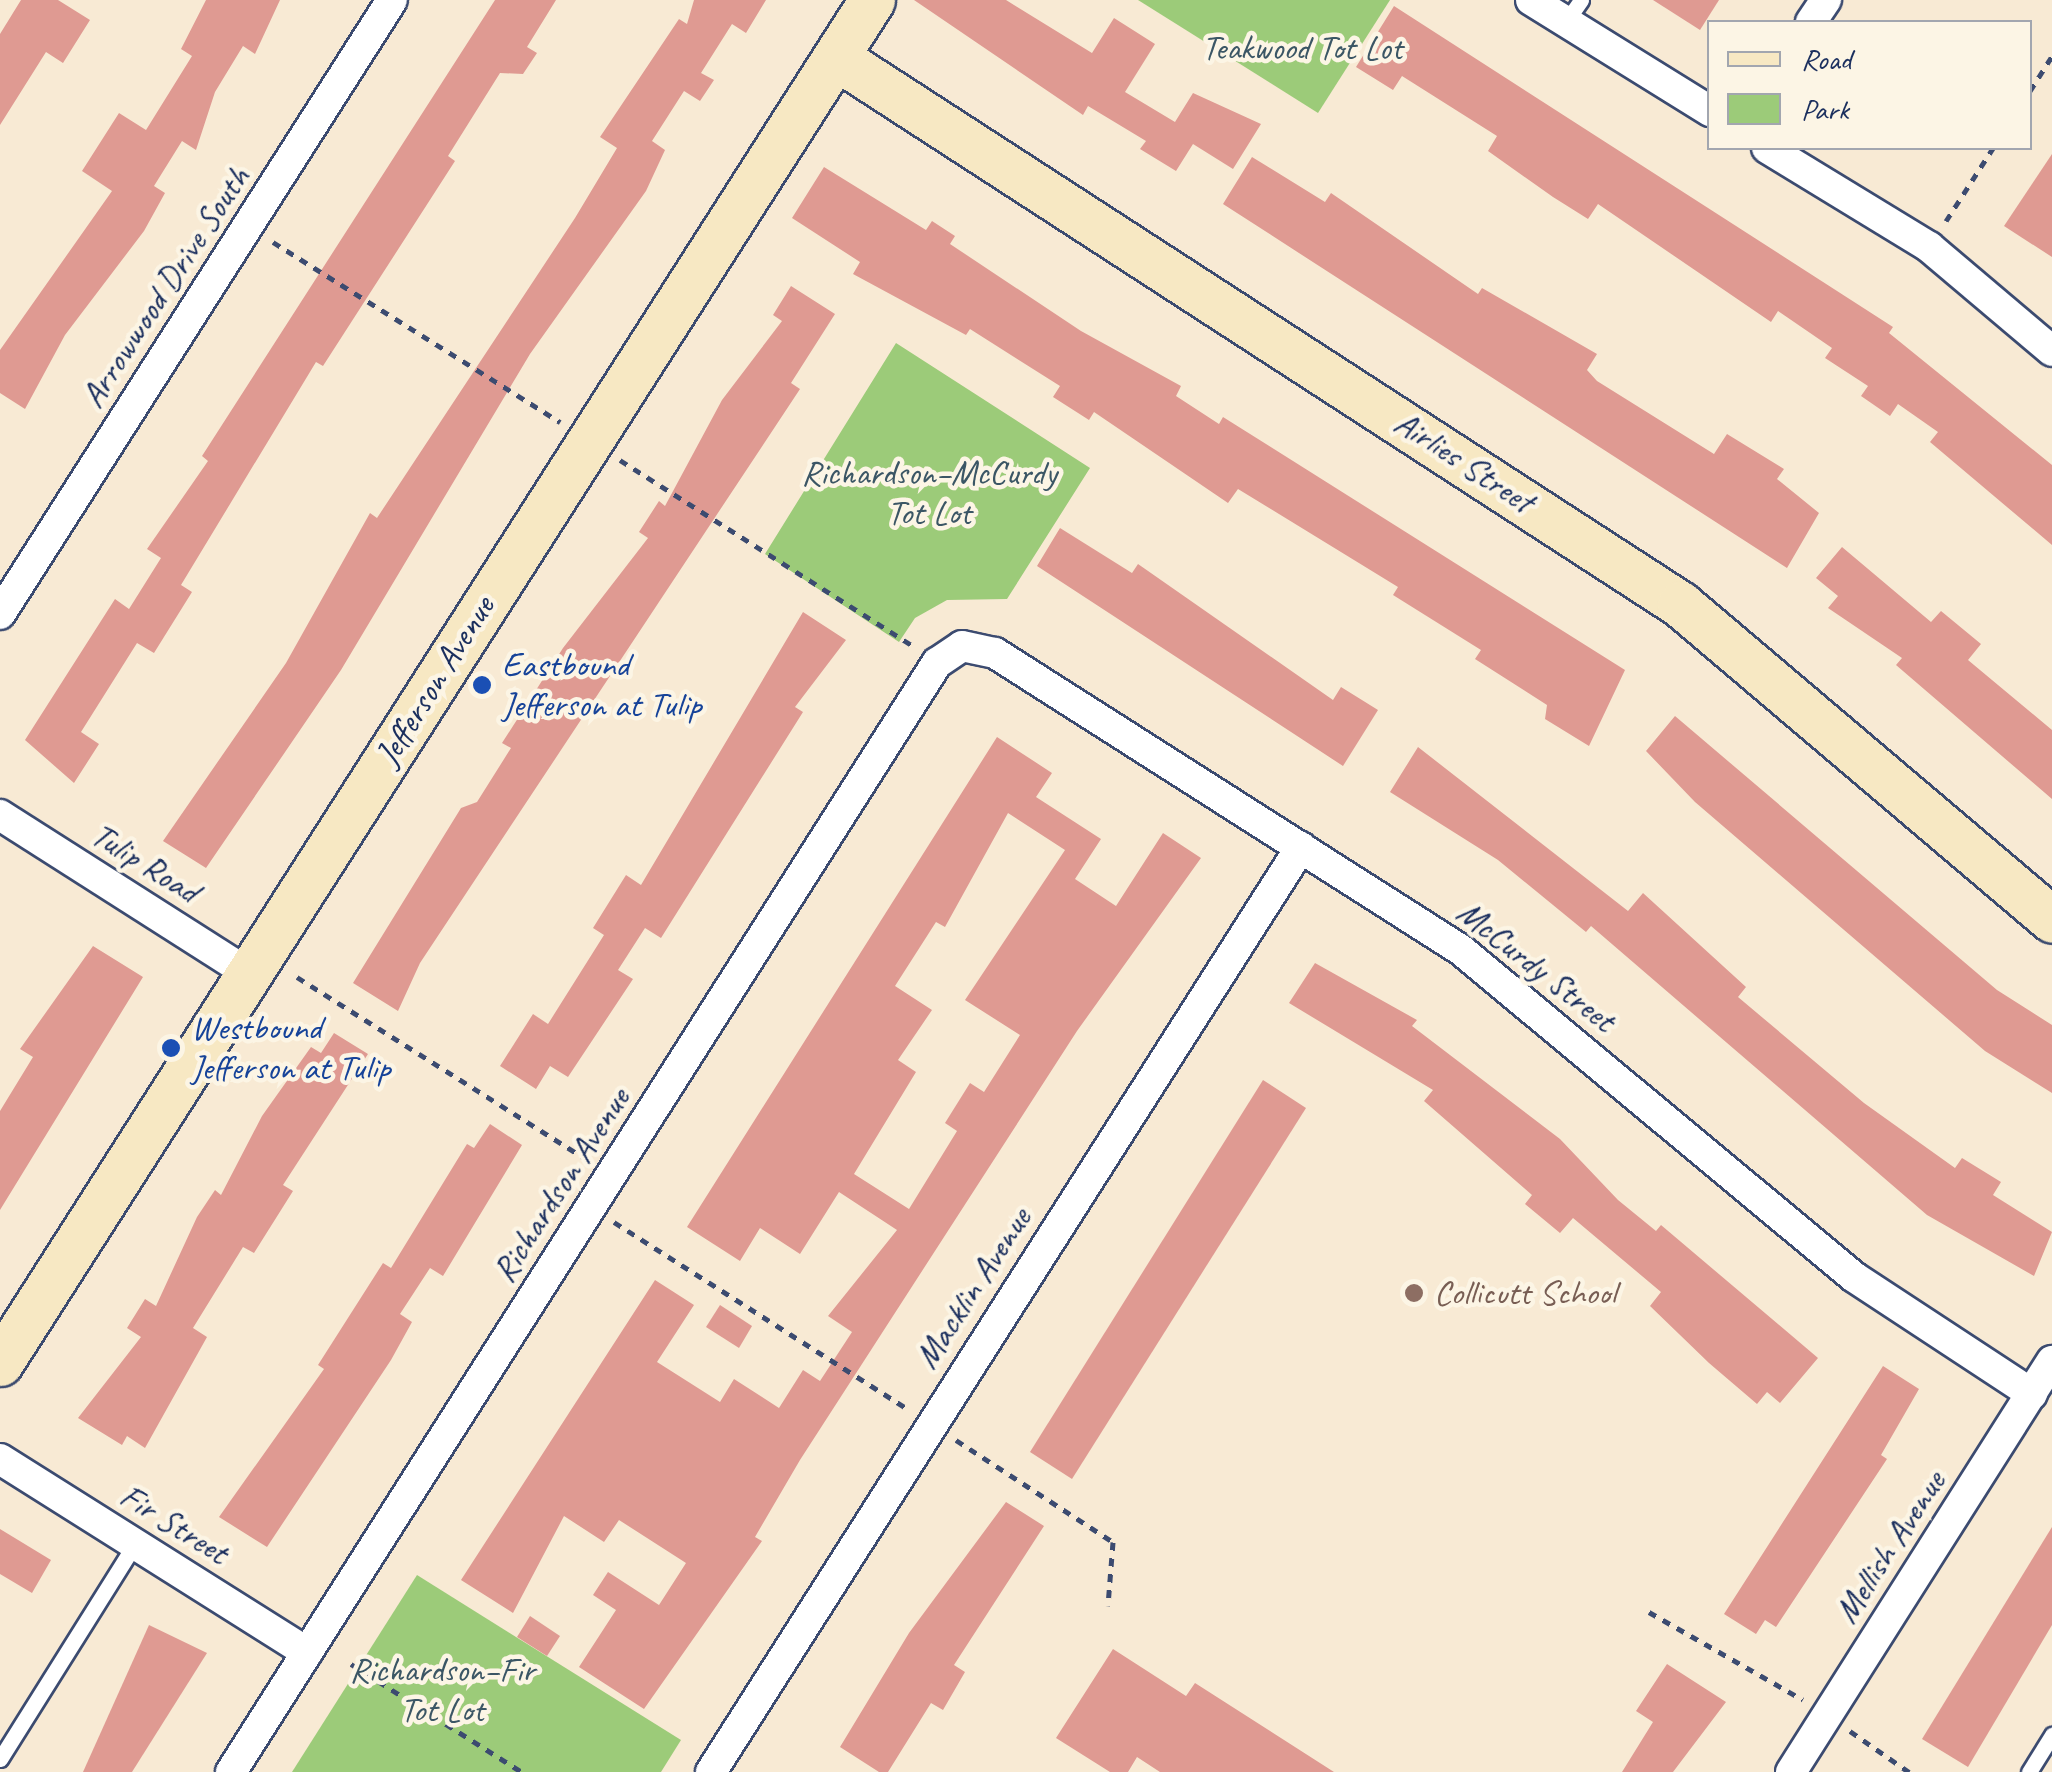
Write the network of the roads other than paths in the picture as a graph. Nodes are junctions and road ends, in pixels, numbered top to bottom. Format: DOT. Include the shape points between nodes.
graph roads {
  1 [pos="392,0"];
  2 [pos="872,0"];
  3 [pos="1531,0"];
  4 [pos="1573,11"];
  5 [pos="836,57"];
  6 [pos="1707,109"];
  7 [pos="1770,150"];
  8 [pos="2052,351"];
  9 [pos="0,614"];
  10 [pos="962,646"];
  11 [pos="0,815"];
  12 [pos="1301,848"];
  13 [pos="2052,920"];
  14 [pos="250,974"];
  15 [pos="2052,1362"];
  16 [pos="0,1363"];
  17 [pos="2032,1394"];
  18 [pos="0,1459"];
  19 [pos="135,1544"];
  20 [pos="308,1652"];
  21 [pos="2052,1735"];
  22 [pos="0,1759"];
  23 [pos="232,1772"];
  24 [pos="712,1772"];
  25 [pos="1791,1772"];
  26 [pos="2028,1772"];
  1 -- 9 [label="street, Arrowwood Drive South"];
  2 -- 5 [label="street, Jefferson Avenue"];
  3 -- 4 [label="street"];
  4 -- 6 [label="street"];
  5 -- 13 [label="street, Airlies Street" via="1680,604"];
  5 -- 14 [label="street, Jefferson Avenue"];
  7 -- 8 [label="street" via="1930,247"];
  10 -- 12 [label="street, McCurdy Street" via="995,652"];
  10 -- 20 [label="street, Richardson Avenue" via="938,663"];
  11 -- 14 [label="street, Tulip Road"];
  12 -- 17 [label="street, McCurdy Street" via="1462,950 1854,1277"];
  12 -- 24 [label="street, Macklin Avenue"];
  14 -- 16 [label="street, Jefferson Avenue"];
  15 -- 17 [label="street, Mellish Avenue"];
  17 -- 25 [label="street, Mellish Avenue"];
  18 -- 19 [label="street, Fir Street"];
  19 -- 20 [label="street, Fir Street"];
  19 -- 22 [label="lane"];
  20 -- 23 [label="street, Richardson Avenue"];
  21 -- 26 [label="lane"];
}
